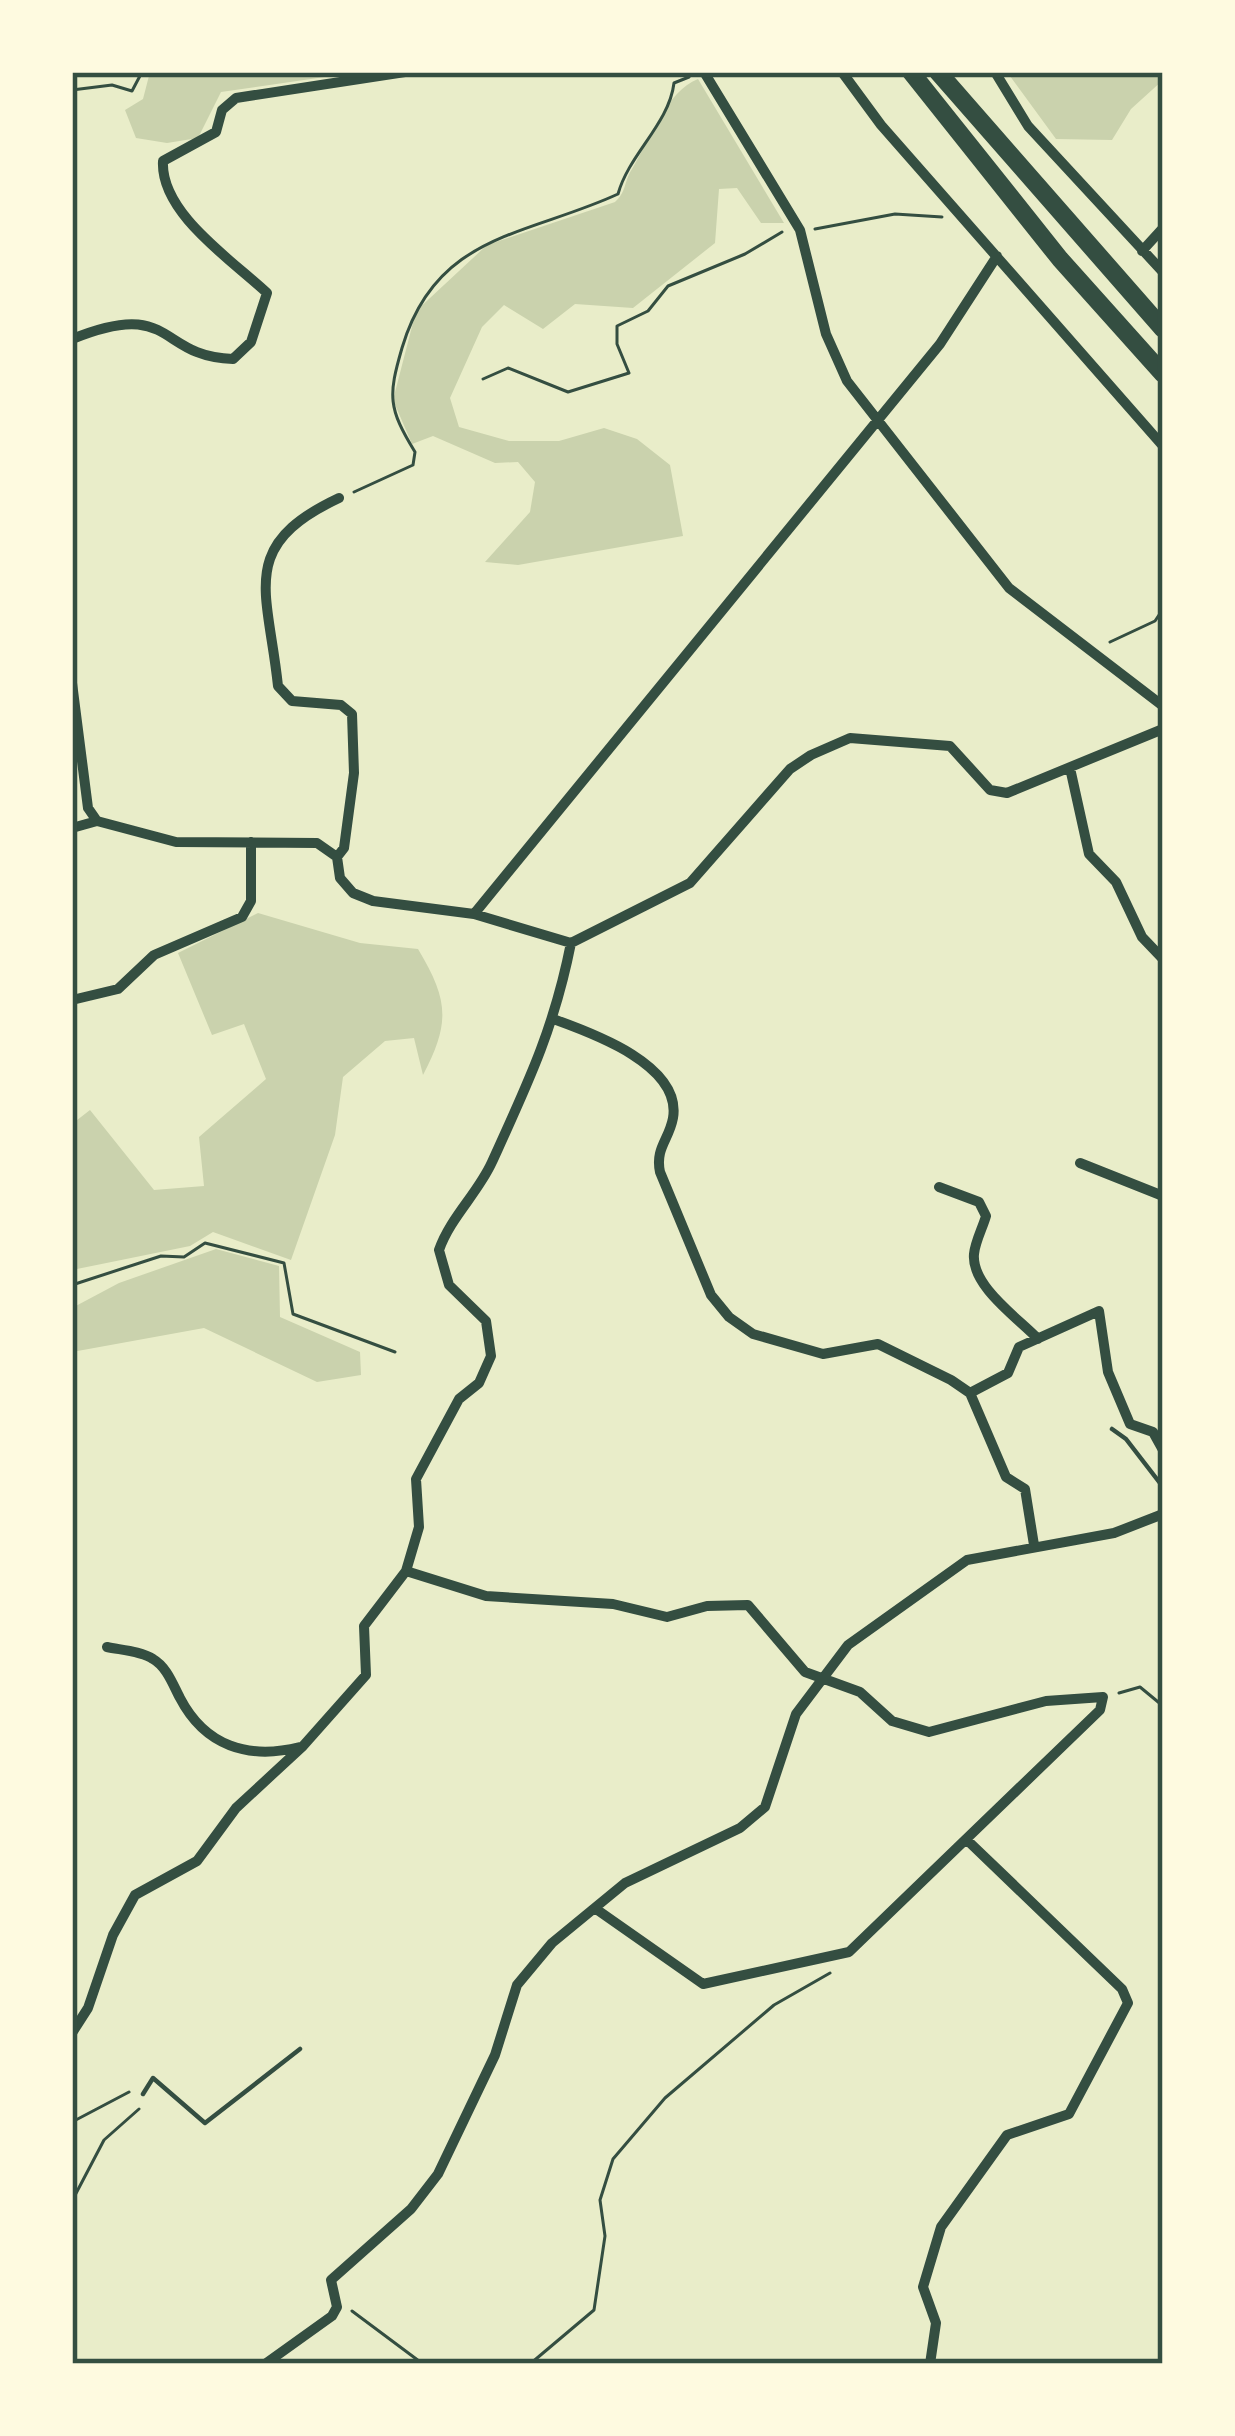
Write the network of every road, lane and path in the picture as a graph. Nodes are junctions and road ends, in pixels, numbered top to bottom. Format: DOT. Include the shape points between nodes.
graph roads {
  1 [pos="142,72"];
  2 [pos="405,72"];
  3 [pos="703,72"];
  4 [pos="842,72"];
  5 [pos="911,72"];
  6 [pos="938,72"];
  7 [pos="995,72"];
  8 [pos="72,90"];
  9 [pos="959,212"];
  10 [pos="1163,228"];
  11 [pos="800,230"];
  12 [pos="1142,251"];
  13 [pos="997,256"];
  14 [pos="1163,272"];
  15 [pos="1163,329"];
  16 [pos="72,339"];
  17 [pos="1163,374"];
  18 [pos="483,379"];
  19 [pos="878,418"];
  20 [pos="1163,446"];
  21 [pos="339,498"];
  22 [pos="1163,609"];
  23 [pos="1089,652"];
  24 [pos="72,683"];
  25 [pos="1163,706"];
  26 [pos="1163,728"];
  27 [pos="1070,768"];
  28 [pos="97,821"];
  29 [pos="72,827"];
  30 [pos="251,842"];
  31 [pos="337,857"];
  32 [pos="474,914"];
  33 [pos="571,943"];
  34 [pos="1163,959"];
  35 [pos="72,1000"];
  36 [pos="556,1020"];
  37 [pos="1081,1162"];
  38 [pos="939,1187"];
  39 [pos="1163,1196"];
  40 [pos="72,1285"];
  41 [pos="1038,1339"];
  42 [pos="395,1352"];
  43 [pos="970,1394"];
  44 [pos="1112,1429"];
  45 [pos="1163,1450"];
  46 [pos="1163,1487"];
  47 [pos="1163,1514"];
  48 [pos="1034,1545"];
  49 [pos="406,1571"];
  50 [pos="107,1647"];
  51 [pos="822,1682"];
  52 [pos="1103,1697"];
  53 [pos="1163,1706"];
  54 [pos="303,1746"];
  55 [pos="968,1841"];
  56 [pos="596,1909"];
  57 [pos="849,1952"];
  58 [pos="72,2032"];
  59 [pos="300,2049"];
  60 [pos="143,2094"];
  61 [pos="72,2122"];
  62 [pos="72,2201"];
  63 [pos="338,2307"];
  64 [pos="265,2364"];
  65 [pos="423,2364"];
  66 [pos="530,2364"];
  67 [pos="930,2364"];
  1 -- 8 [label="path" via="132,91"];
  2 -- 16 [label="street" via="236,98 216,132 163,161 162,178 178,208 266,293 251,342 233,359 208,358 161,327 134,321"];
  3 -- 11 [label="street"];
  3 -- 21 [label="path" via="674,82 672,100 625,168 618,194 482,244 412,312 389,391 416,452 413,464"];
  4 -- 9 [label="street"];
  5 -- 17 [label="highway"];
  6 -- 15 [label="highway"];
  7 -- 12 [label="street" via="1028,126"];
  9 -- 11 [label="path" via="851,218"];
  9 -- 13 [label="street"];
  10 -- 12 [label="street"];
  11 -- 18 [label="path" via="773,234 668,286 648,310 617,326 629,373 568,392 508,368"];
  11 -- 19 [label="street" via="826,334 847,381"];
  12 -- 14 [label="street"];
  13 -- 19 [label="street" via="940,344"];
  13 -- 20 [label="street"];
  19 -- 23 [label="street" via="1009,588"];
  19 -- 32 [label="street"];
  21 -- 31 [label="street" via="274,540 266,566 278,686 292,700 352,713 355,773"];
  22 -- 23 [label="path" via="1155,621"];
  23 -- 25 [label="street"];
  24 -- 28 [label="street" via="88,808"];
  26 -- 27 [label="street"];
  27 -- 33 [label="street" via="1007,793 989,790 950,746 850,738 790,769 690,883"];
  27 -- 34 [label="street" via="1089,854 1117,881 1142,937"];
  28 -- 29 [label="street"];
  28 -- 30 [label="street" via="176,842"];
  30 -- 31 [label="street" via="317,843"];
  30 -- 35 [label="street" via="250,901 242,916 154,955 118,989"];
  31 -- 32 [label="street" via="352,893"];
  32 -- 33 [label="street"];
  33 -- 36 [label="street"];
  36 -- 43 [label="street" via="622,1044 668,1094 673,1118 657,1155 660,1172 711,1295 729,1317 753,1334 824,1354 878,1344"];
  36 -- 49 [label="street" via="492,1162 439,1250 449,1285 486,1322 491,1356 416,1480 418,1527"];
  37 -- 39 [label="street"];
  38 -- 41 [label="street" via="979,1202 986,1216 977,1270"];
  40 -- 42 [label="path" via="161,1256 184,1257 205,1243 232,1245 284,1263 293,1314"];
  41 -- 43 [label="street" via="1018,1347 1008,1373"];
  41 -- 45 [label="street" via="1099,1311 1108,1372 1130,1424 1154,1432"];
  43 -- 48 [label="street" via="1006,1477 1025,1489"];
  44 -- 46 [label="lane"];
  47 -- 48 [label="street" via="1114,1533"];
  48 -- 51 [label="street" via="967,1559 848,1645"];
  49 -- 51 [label="street" via="486,1596 613,1604 667,1617 748,1605"];
  49 -- 54 [label="street" via="364,1626 366,1676"];
  50 -- 54 [label="street" via="151,1657 194,1724 223,1746"];
  51 -- 52 [label="street" via="860,1692 892,1721 929,1732 1046,1701"];
  51 -- 56 [label="street" via="785,1737 765,1807 740,1828 625,1883"];
  52 -- 53 [label="path" via="1140,1687"];
  52 -- 55 [label="street" via="1100,1710"];
  54 -- 58 [label="street" via="236,1808 197,1861 135,1895"];
  55 -- 57 [label="street"];
  55 -- 67 [label="street" via="1123,1989 1128,2003 1069,2114 1006,2135 941,2227 923,2287 936,2323"];
  56 -- 57 [label="street" via="703,1984"];
  56 -- 63 [label="street" via="552,1942 517,1985 495,2056 438,2174 411,2210 331,2280"];
  57 -- 66 [label="path" via="665,2098 613,2159 600,2200 605,2236 594,2310"];
  59 -- 60 [label="lane" via="205,2123 153,2078"];
  60 -- 61 [label="path" via="134,2089"];
  60 -- 62 [label="path" via="142,2106 104,2140"];
  63 -- 64 [label="street"];
  63 -- 65 [label="path"];
}
